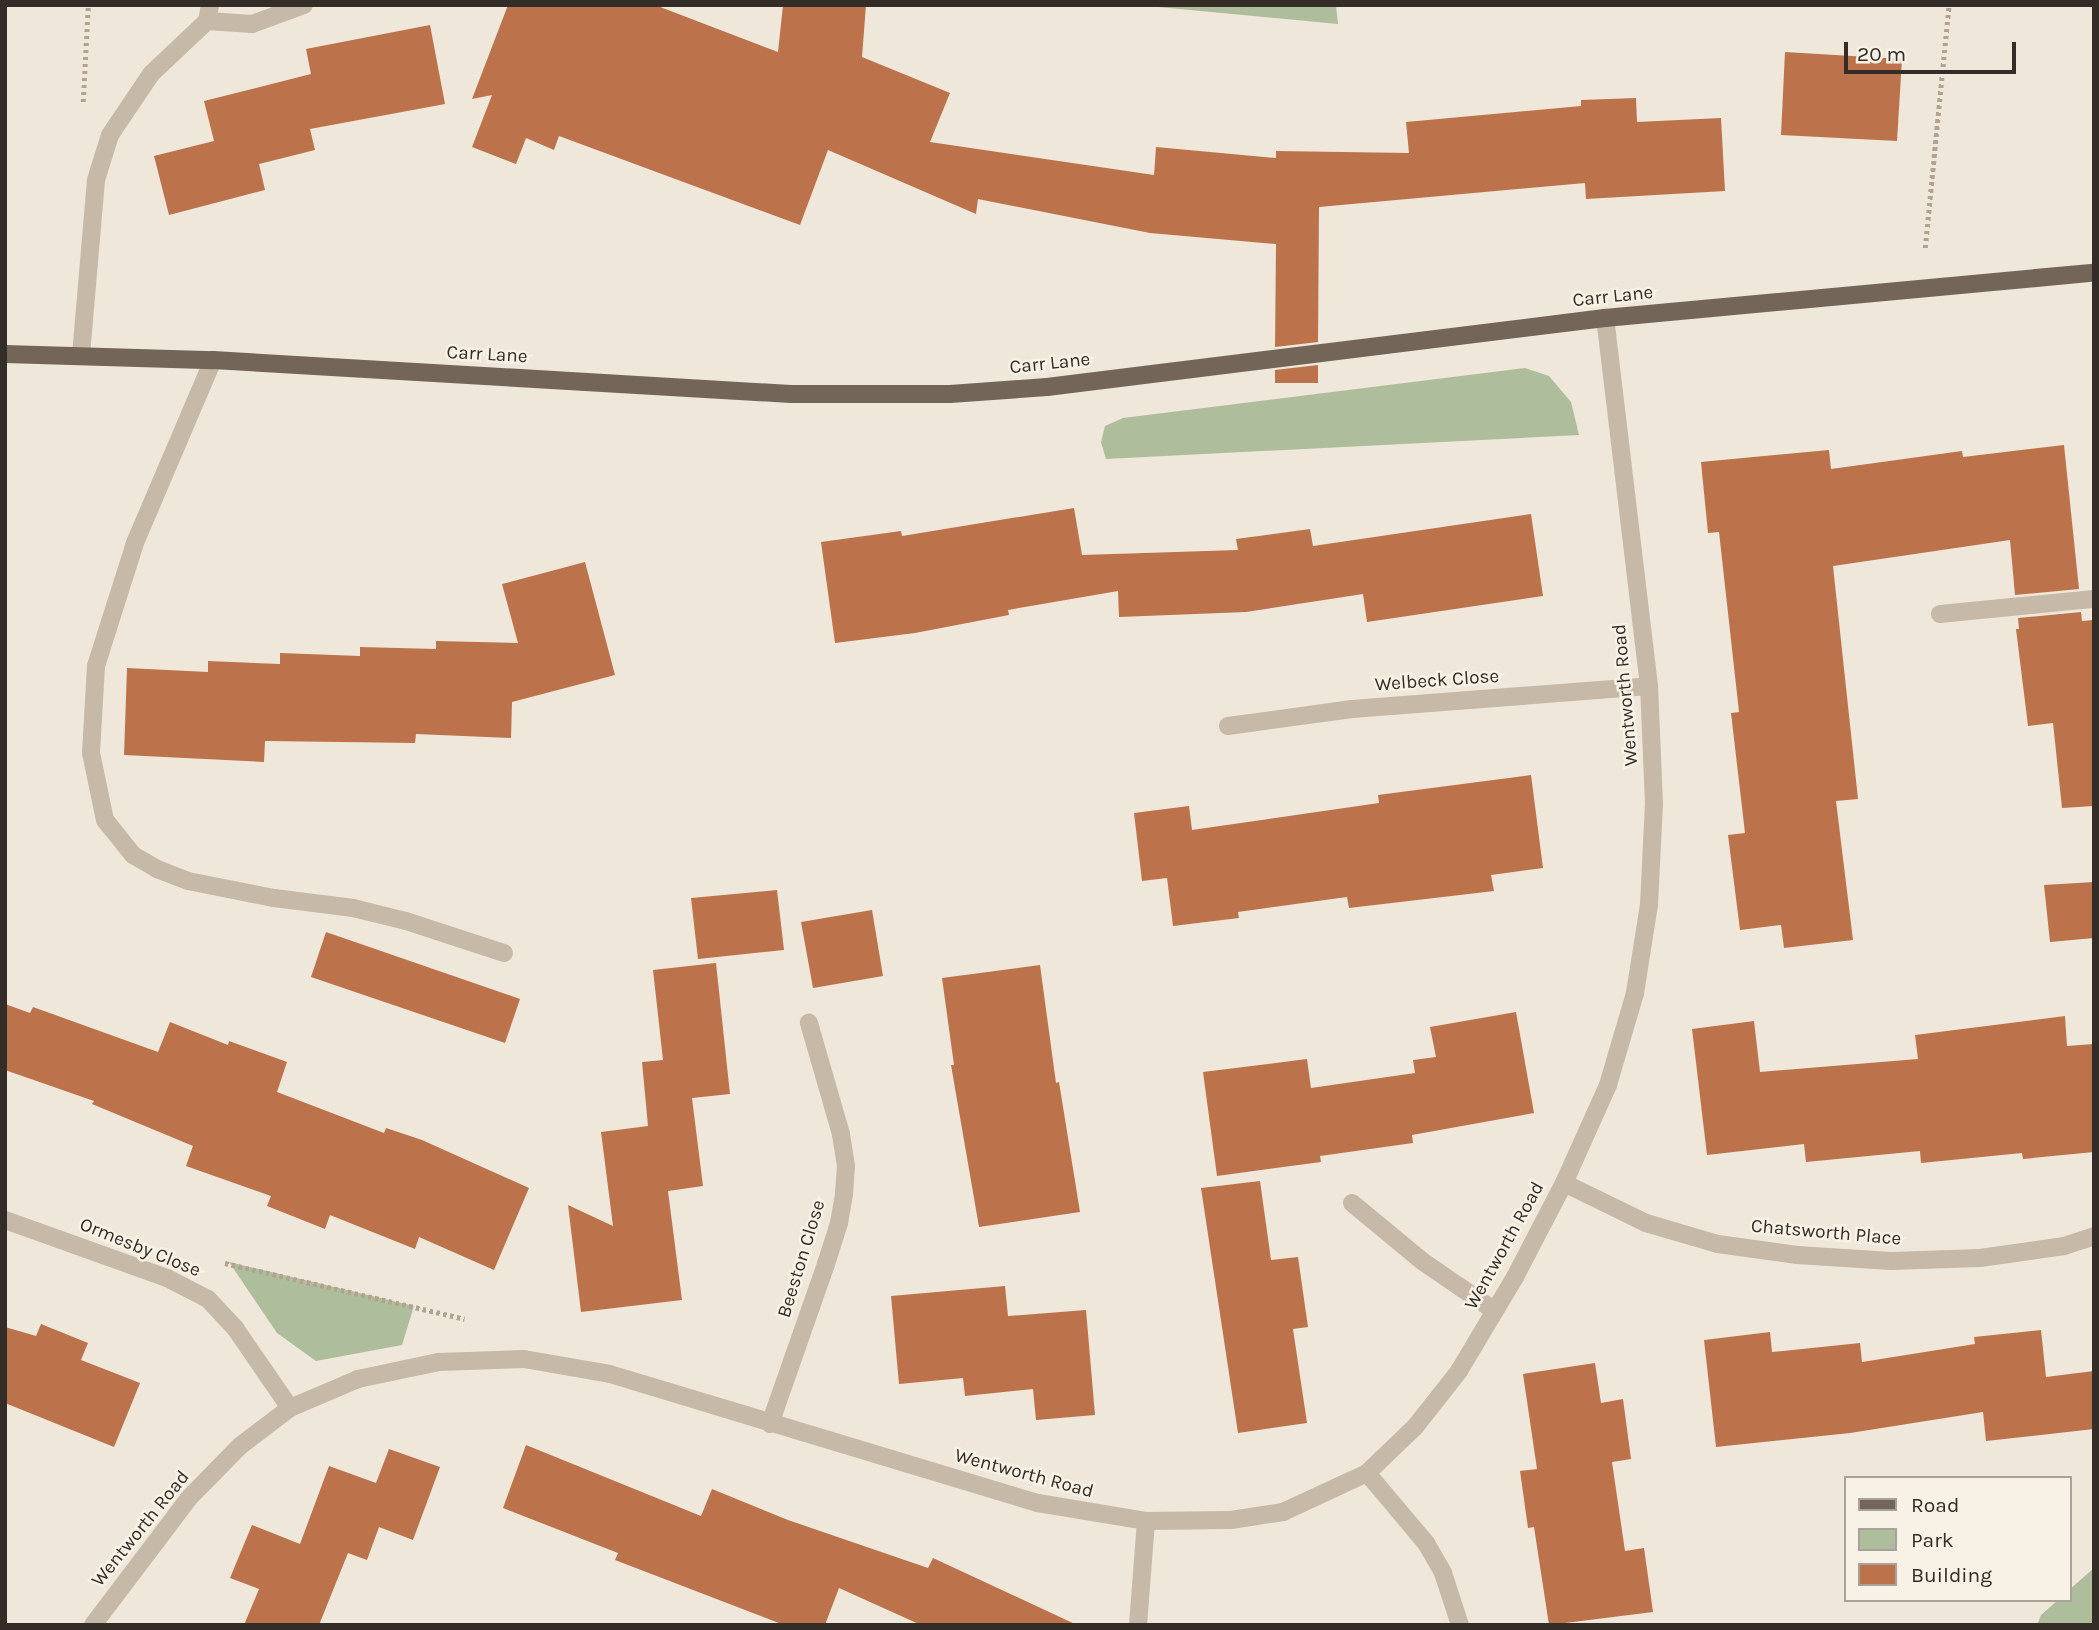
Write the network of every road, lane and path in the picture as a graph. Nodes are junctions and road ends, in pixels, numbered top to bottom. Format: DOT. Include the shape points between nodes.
graph roads {
  1 [pos="88,5"];
  2 [pos="304,5"];
  3 [pos="1949,5"];
  4 [pos="209,13"];
  5 [pos="110,135"];
  6 [pos="2094,273"];
  7 [pos="1921,291"];
  8 [pos="1605,318"];
  9 [pos="5,354"];
  10 [pos="81,355"];
  11 [pos="213,360"];
  12 [pos="2094,599"];
  13 [pos="1940,614"];
  14 [pos="1649,686"];
  15 [pos="1228,726"];
  16 [pos="504,953"];
  17 [pos="809,1023"];
  18 [pos="1564,1183"];
  19 [pos="1352,1203"];
  20 [pos="5,1220"];
  21 [pos="2094,1236"];
  22 [pos="167,1278"];
  23 [pos="1495,1311"];
  24 [pos="500,1359"];
  25 [pos="290,1408"];
  26 [pos="770,1424"];
  27 [pos="1367,1473"];
  28 [pos="1146,1521"];
  29 [pos="93,1625"];
  30 [pos="1138,1625"];
  31 [pos="1460,1625"];
  1 -- 5 [label="path" via="83,111"];
  2 -- 4 [label="street" via="252,24"];
  3 -- 7 [label="path"];
  4 -- 5 [label="street" via="151,74"];
  5 -- 10 [label="street" via="96,180"];
  6 -- 7 [label="main road, Carr Lane"];
  7 -- 8 [label="main road, Carr Lane"];
  8 -- 11 [label="main road, Carr Lane" via="1061,385 950,394 791,394"];
  8 -- 14 [label="street, Wentworth Road"];
  9 -- 10 [label="main road, Carr Lane"];
  10 -- 11 [label="main road, Carr Lane"];
  11 -- 16 [label="street" via="135,543 96,666 91,753 105,820 133,855 188,881 353,908"];
  12 -- 13 [label="street"];
  14 -- 15 [label="street, Welbeck Close" via="1352,709"];
  14 -- 18 [label="street, Wentworth Road" via="1654,816 1649,905 1635,993 1608,1086"];
  17 -- 26 [label="street, Beeston Close" via="841,1133 844,1194 826,1264"];
  18 -- 21 [label="street, Chatsworth Place" via="1646,1223 1718,1244 1797,1255 1891,1261 1980,1258 2064,1246"];
  18 -- 23 [label="street, Wentworth Road"];
  19 -- 23 [label="street" via="1422,1261"];
  20 -- 22 [label="street, Ormesby Close"];
  22 -- 24 [label="path" via="229,1262 471,1320"];
  22 -- 25 [label="street, Ormesby Close" via="208,1299 235,1328"];
  23 -- 27 [label="street, Wentworth Road" via="1458,1371 1415,1427"];
  24 -- 25 [label="street, Wentworth Road" via="439,1362 358,1379"];
  24 -- 26 [label="street, Wentworth Road" via="610,1374"];
  25 -- 29 [label="street, Wentworth Road" via="240,1446 189,1498"];
  26 -- 28 [label="street, Wentworth Road" via="1038,1503"];
  27 -- 28 [label="street, Wentworth Road" via="1283,1512 1231,1520"];
  27 -- 31 [label="street" via="1426,1543 1443,1573"];
  28 -- 30 [label="street"];
}
